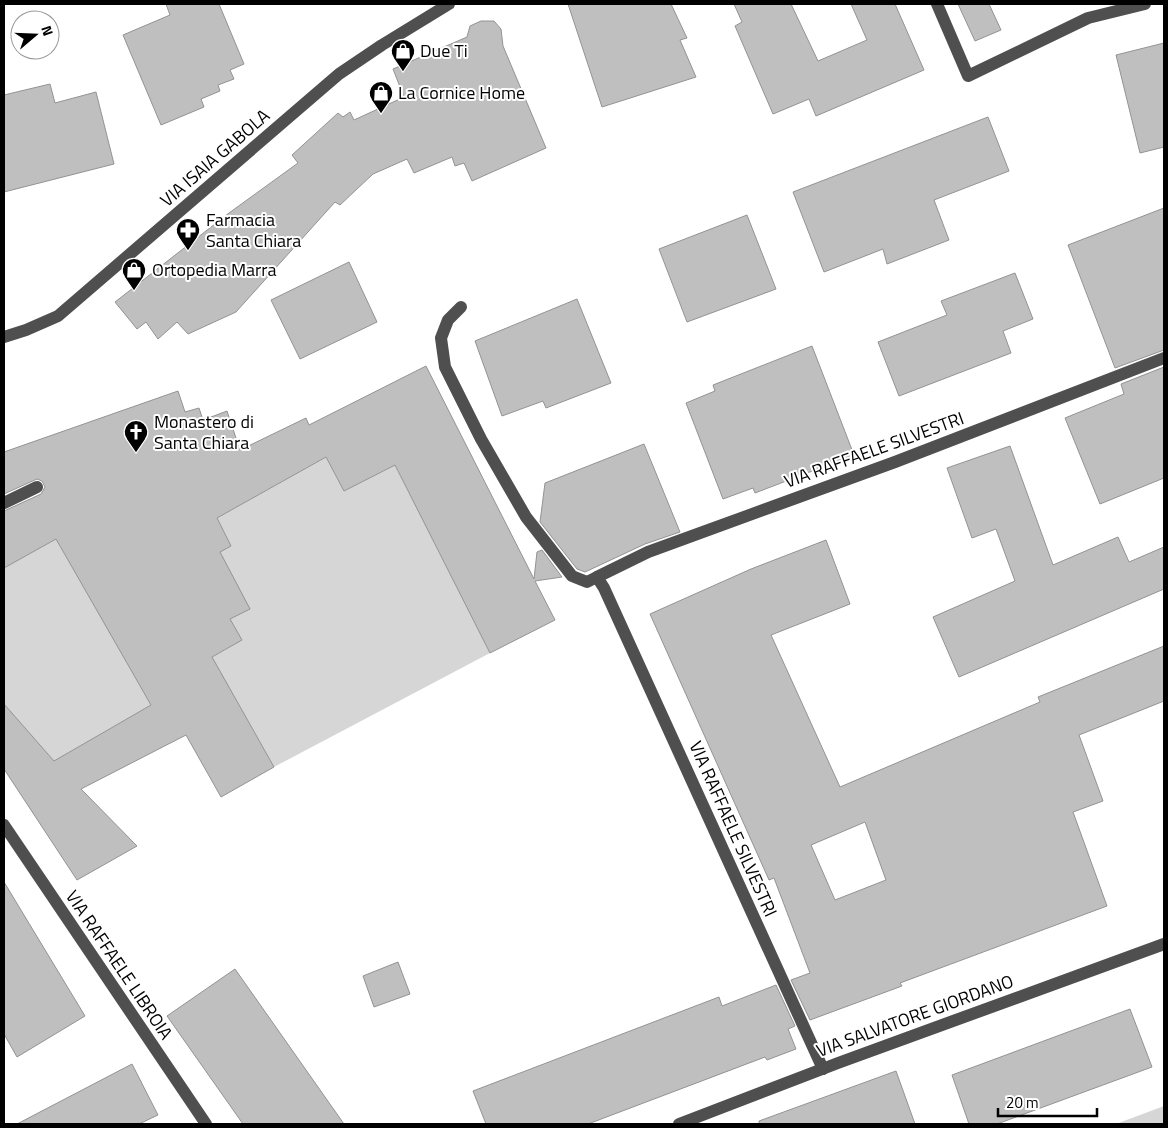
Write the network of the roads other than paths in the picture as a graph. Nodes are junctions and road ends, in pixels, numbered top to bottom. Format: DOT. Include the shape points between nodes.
graph roads {
  1 [pos="449,4"];
  2 [pos="937,4"];
  3 [pos="1146,4"];
  4 [pos="461,307"];
  5 [pos="4,337"];
  6 [pos="1164,358"];
  7 [pos="37,487"];
  8 [pos="4,503"];
  9 [pos="598,577"];
  10 [pos="4,825"];
  11 [pos="1164,944"];
  12 [pos="823,1069"];
  13 [pos="206,1124"];
  14 [pos="679,1124"];
  1 -- 5 [label="street, VIA ISAIA GABOLA" via="339,74 58,316"];
  2 -- 3 [label="street" via="968,76 1088,18"];
  4 -- 9 [label="street, VIA RAFFAELE SILVESTRI" via="448,320 441,338 445,367 481,439 526,517 572,576 587,582"];
  6 -- 9 [label="street, VIA RAFFAELE SILVESTRI" via="895,462 648,552"];
  7 -- 8 [label="street"];
  9 -- 12 [label="street, VIA RAFFAELE SILVESTRI"];
  10 -- 13 [label="street, VIA RAFFAELE LIBROIA"];
  11 -- 12 [label="street, VIA SALVATORE GIORDANO"];
  12 -- 14 [label="street, VIA SALVATORE GIORDANO"];
}
